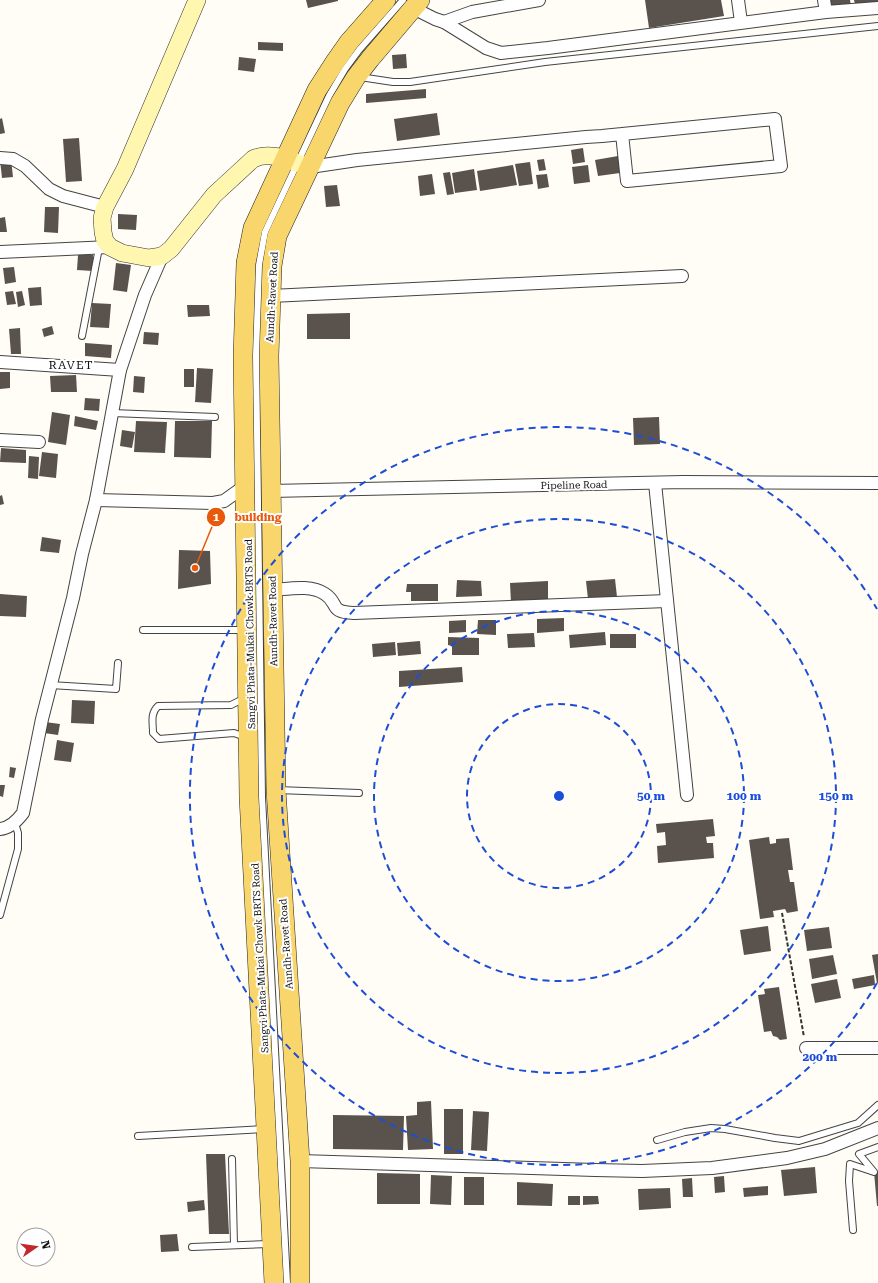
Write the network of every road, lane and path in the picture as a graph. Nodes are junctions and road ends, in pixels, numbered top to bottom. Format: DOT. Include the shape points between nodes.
graph roads {
  1 [pos="196,0"];
  2 [pos="386,0"];
  3 [pos="539,0"];
  4 [pos="738,0"];
  5 [pos="412,3"];
  6 [pos="825,6"];
  7 [pos="878,8"];
  8 [pos="444,22"];
  9 [pos="741,22"];
  10 [pos="878,26"];
  11 [pos="356,77"];
  12 [pos="622,134"];
  13 [pos="0,158"];
  14 [pos="298,163"];
  15 [pos="105,207"];
  16 [pos="105,248"];
  17 [pos="0,252"];
  18 [pos="162,256"];
  19 [pos="682,276"];
  20 [pos="271,296"];
  21 [pos="82,336"];
  22 [pos="0,362"];
  23 [pos="120,370"];
  24 [pos="112,413"];
  25 [pos="215,417"];
  26 [pos="0,440"];
  27 [pos="39,442"];
  28 [pos="655,483"];
  29 [pos="878,483"];
  30 [pos="245,486"];
  31 [pos="271,491"];
  32 [pos="96,500"];
  33 [pos="272,590"];
  34 [pos="667,601"];
  35 [pos="143,630"];
  36 [pos="248,630"];
  37 [pos="118,663"];
  38 [pos="50,685"];
  39 [pos="248,690"];
  40 [pos="249,739"];
  41 [pos="276,790"];
  42 [pos="359,793"];
  43 [pos="687,795"];
  44 [pos="15,823"];
  45 [pos="0,828"];
  46 [pos="782,913"];
  47 [pos="0,915"];
  48 [pos="806,1048"];
  49 [pos="878,1048"];
  50 [pos="878,1105"];
  51 [pos="878,1128"];
  52 [pos="266,1129"];
  53 [pos="138,1136"];
  54 [pos="657,1140"];
  55 [pos="878,1147"];
  56 [pos="232,1159"];
  57 [pos="300,1161"];
  58 [pos="853,1230"];
  59 [pos="272,1244"];
  60 [pos="234,1245"];
  61 [pos="192,1247"];
  62 [pos="274,1283"];
  63 [pos="287,1283"];
  64 [pos="300,1283"];
  1 -- 15 [label="main road" via="125,169"];
  2 -- 14 [label="main road, Aundh-Ravet Road" via="334,62 318,90"];
  3 -- 8 [label="street" via="472,12"];
  4 -- 9 [label="street"];
  5 -- 8 [label="street" via="434,19"];
  5 -- 11 [label="main road, Aundh-Ravet Road"];
  5 -- 14 [label="lane, Sangvi Phata-Mukai Chowk BRTS Road" via="372,34 345,69 329,96"];
  6 -- 7 [label="street"];
  6 -- 9 [label="street"];
  8 -- 9 [label="street" via="486,48 501,53"];
  10 -- 11 [label="lane" via="544,62 410,82"];
  11 -- 14 [label="main road, Aundh-Ravet Road"];
  12 -- 12 [label="street" via="775,119 781,166 627,181"];
  12 -- 14 [label="street" via="357,160"];
  13 -- 15 [label="street" via="13,159 25,166 49,189 63,196"];
  14 -- 18 [label="main road" via="266,156 253,159 214,195 171,249"];
  14 -- 20 [label="main road, Aundh-Ravet Road" via="277,236"];
  14 -- 30 [label="main road, Aundh-Ravet Road" via="253,228 249,241 243,356"];
  14 -- 63 [label="lane, Sangvi Phata-Mukai Chowk BRTS Road" via="265,232 262,244 256,356 262,797"];
  15 -- 16 [label="main road" via="102,218"];
  16 -- 17 [label="street"];
  16 -- 18 [label="main road" via="149,258"];
  16 -- 21 [label="lane"];
  18 -- 23 [label="street" via="145,295"];
  19 -- 20 [label="street"];
  20 -- 31 [label="main road, Aundh-Ravet Road"];
  22 -- 23 [label="street"];
  23 -- 24 [label="street"];
  24 -- 25 [label="lane"];
  24 -- 32 [label="street"];
  26 -- 27 [label="street"];
  28 -- 29 [label="street, Pipeline Road"];
  28 -- 31 [label="street, Pipeline Road"];
  28 -- 34 [label="street"];
  30 -- 32 [label="street" via="224,501 213,504"];
  30 -- 36 [label="main road, Aundh-Ravet Road"];
  31 -- 33 [label="main road, Aundh-Ravet Road"];
  32 -- 38 [label="street"];
  33 -- 34 [label="street" via="312,589 324,593 331,599 334,608 343,613"];
  33 -- 41 [label="main road, Aundh-Ravet Road"];
  34 -- 43 [label="street"];
  35 -- 36 [label="lane"];
  36 -- 39 [label="main road, Aundh-Ravet Road"];
  37 -- 38 [label="lane" via="116,689"];
  38 -- 44 [label="street" via="23,813"];
  39 -- 40 [label="main road, Aundh-Ravet Road"];
  39 -- 40 [label="lane" via="241,700 231,705 158,706 152,716 153,733 159,738 234,733"];
  40 -- 52 [label="main road, Aundh-Ravet Road" via="249,797"];
  41 -- 42 [label="lane"];
  41 -- 57 [label="main road, Aundh-Ravet Road"];
  44 -- 45 [label="street"];
  44 -- 47 [label="lane" via="18,849"];
  46 -- 48 [label="path"];
  48 -- 49 [label="street"];
  50 -- 54 [label="lane" via="858,1123 799,1141 711,1128"];
  51 -- 57 [label="street" via="825,1149 787,1158 712,1168 642,1171"];
  52 -- 53 [label="lane"];
  52 -- 59 [label="main road, Aundh-Ravet Road"];
  55 -- 58 [label="lane" via="859,1154 874,1172 850,1164"];
  56 -- 60 [label="lane"];
  57 -- 64 [label="main road, Aundh-Ravet Road"];
  59 -- 60 [label="lane"];
  59 -- 62 [label="main road, Aundh-Ravet Road"];
  60 -- 61 [label="lane"];
}
